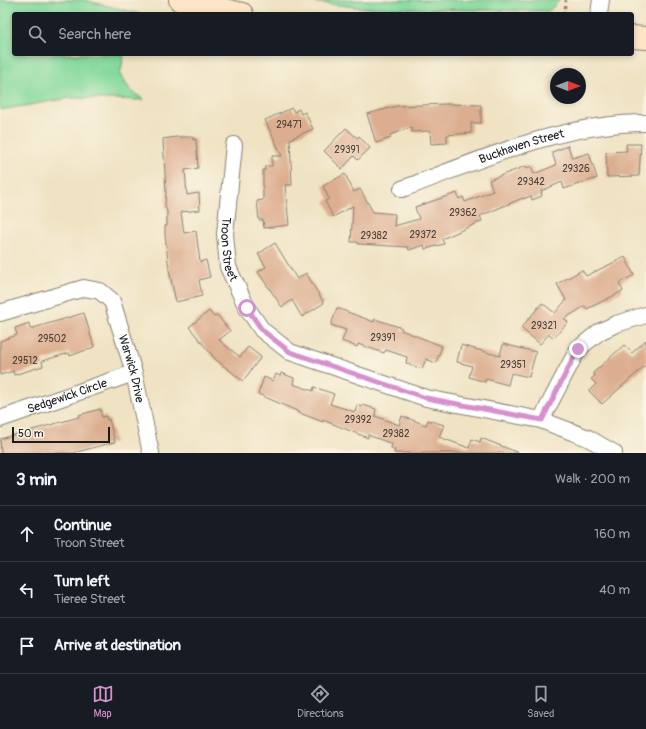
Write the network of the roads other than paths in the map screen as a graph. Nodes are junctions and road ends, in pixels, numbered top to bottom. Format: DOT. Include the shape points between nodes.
graph roads {
  1 [pos="180,0"];
  2 [pos="601,0"];
  3 [pos="233,12"];
  4 [pos="599,12"];
  5 [pos="634,38"];
  6 [pos="646,38"];
  7 [pos="646,123"];
  8 [pos="234,145"];
  9 [pos="402,189"];
  10 [pos="0,313"];
  11 [pos="646,315"];
  12 [pos="134,373"];
  13 [pos="0,419"];
  14 [pos="542,420"];
  15 [pos="151,453"];
  16 [pos="614,453"];
  1 -- 3 [label="main road"];
  2 -- 4 [label="street"];
  5 -- 6 [label="main road"];
  7 -- 9 [label="street, Buckhaven Street" via="561,133 528,142"];
  8 -- 14 [label="street, Troon Street" via="225,234 228,267 247,308 262,330 290,352 426,398"];
  10 -- 12 [label="street, Warwick Drive" via="84,288 100,291 112,301"];
  11 -- 14 [label="street" via="599,332 578,349"];
  12 -- 13 [label="street, Sedgewick Circle"];
  12 -- 15 [label="street, Warwick Drive"];
  14 -- 16 [label="street, Troon Street" via="588,438"];
}
